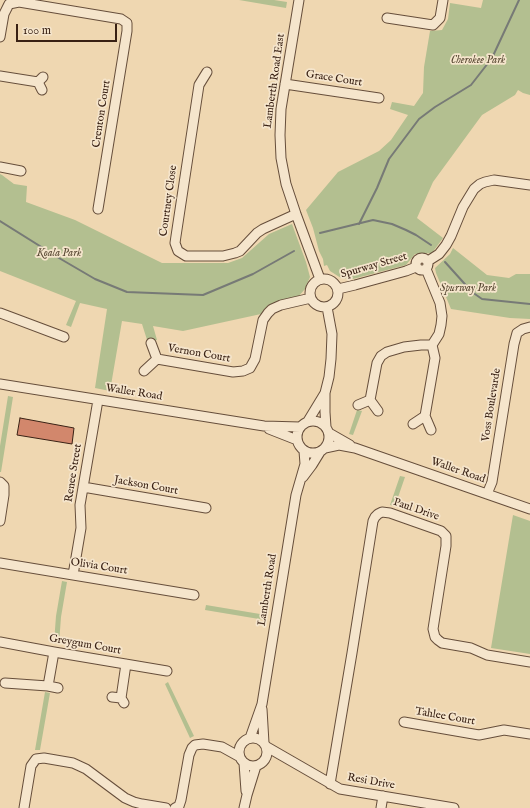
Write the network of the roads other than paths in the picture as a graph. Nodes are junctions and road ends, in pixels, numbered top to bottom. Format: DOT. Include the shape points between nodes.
graph roads {
  1 [pos="299,0"];
  2 [pos="443,0"];
  3 [pos="387,18"];
  4 [pos="0,36"];
  5 [pos="207,72"];
  6 [pos="0,76"];
  7 [pos="41,83"];
  8 [pos="285,84"];
  9 [pos="379,98"];
  10 [pos="0,167"];
  11 [pos="21,171"];
  12 [pos="530,185"];
  13 [pos="98,209"];
  14 [pos="296,214"];
  15 [pos="427,265"];
  16 [pos="320,279"];
  17 [pos="338,288"];
  18 [pos="311,298"];
  19 [pos="327,307"];
  20 [pos="0,313"];
  21 [pos="530,327"];
  22 [pos="64,337"];
  23 [pos="150,343"];
  24 [pos="432,345"];
  25 [pos="157,359"];
  26 [pos="144,371"];
  27 [pos="0,384"];
  28 [pos="325,393"];
  29 [pos="98,400"];
  30 [pos="370,400"];
  31 [pos="358,405"];
  32 [pos="378,411"];
  33 [pos="426,416"];
  34 [pos="308,421"];
  35 [pos="412,424"];
  36 [pos="264,426"];
  37 [pos="300,426"];
  38 [pos="327,430"];
  39 [pos="431,430"];
  40 [pos="297,440"];
  41 [pos="355,448"];
  42 [pos="322,450"];
  43 [pos="304,451"];
  44 [pos="301,480"];
  45 [pos="0,482"];
  46 [pos="83,487"];
  47 [pos="487,494"];
  48 [pos="206,508"];
  49 [pos="530,509"];
  50 [pos="0,521"];
  51 [pos="0,563"];
  52 [pos="74,575"];
  53 [pos="194,595"];
  54 [pos="0,642"];
  55 [pos="54,652"];
  56 [pos="530,662"];
  57 [pos="126,664"];
  58 [pos="167,671"];
  59 [pos="5,683"];
  60 [pos="48,686"];
  61 [pos="58,688"];
  62 [pos="119,699"];
  63 [pos="262,704"];
  64 [pos="404,722"];
  65 [pos="530,734"];
  66 [pos="247,739"];
  67 [pos="266,745"];
  68 [pos="222,747"];
  69 [pos="242,760"];
  70 [pos="291,761"];
  71 [pos="260,764"];
  72 [pos="330,784"];
  73 [pos="247,795"];
  74 [pos="383,796"];
  75 [pos="24,808"];
  76 [pos="166,808"];
  77 [pos="175,808"];
  78 [pos="244,808"];
  79 [pos="382,808"];
  80 [pos="454,808"];
  1 -- 8 [label="street, Lamberth Road East"];
  2 -- 3 [label="street" via="440,18 433,25"];
  4 -- 13 [label="street, Crenton Court" via="8,4 19,2 121,18 127,23 128,31"];
  5 -- 14 [label="street, Courtney Close" via="200,85 188,157 175,243 178,251 186,256 223,256 235,253 263,229"];
  6 -- 7 [label="street"];
  8 -- 9 [label="street, Grace Court"];
  8 -- 14 [label="street, Lamberth Road East" via="281,109 281,158"];
  10 -- 11 [label="street"];
  12 -- 15 [label="street, Spurway Street" via="494,180 480,184 463,207 446,245"];
  14 -- 16 [label="street, Lamberth Road East"];
  15 -- 17 [label="street, Spurway Street" via="425,258 420,258 416,261 416,266 406,271"];
  15 -- 24 [label="street" via="442,316 439,334"];
  16 -- 17 [label="street" via="329,279"];
  16 -- 18 [label="street" via="312,284"];
  17 -- 19 [label="street" via="338,298"];
  18 -- 19 [label="street" via="317,305"];
  18 -- 25 [label="street, Vernon Court" via="280,305 268,313 263,320 256,359 250,368 243,371 233,372"];
  19 -- 28 [label="street" via="332,334 329,377"];
  20 -- 22 [label="street"];
  21 -- 47 [label="street, Voss Boulevarde" via="517,334 514,344 492,482"];
  23 -- 25 [label="street, Vernon Court"];
  24 -- 30 [label="street" via="404,347 381,356 377,363"];
  24 -- 33 [label="street" via="435,358"];
  25 -- 26 [label="street, Vernon Court"];
  27 -- 29 [label="street, Waller Road"];
  28 -- 34 [label="street"];
  28 -- 38 [label="street"];
  29 -- 36 [label="street, Waller Road"];
  29 -- 46 [label="street, Renee Street"];
  30 -- 31 [label="street"];
  30 -- 32 [label="street"];
  33 -- 35 [label="street"];
  33 -- 39 [label="street"];
  34 -- 37 [label="street"];
  34 -- 38 [label="street" via="318,421"];
  36 -- 37 [label="street, Waller Road"];
  36 -- 40 [label="street, Waller Road"];
  37 -- 40 [label="street"];
  38 -- 41 [label="street, Waller Road"];
  38 -- 42 [label="street" via="328,444"];
  40 -- 43 [label="street"];
  41 -- 42 [label="street, Waller Road" via="339,445"];
  41 -- 47 [label="street, Waller Road"];
  42 -- 43 [label="street" via="314,453"];
  42 -- 44 [label="street, Lamberth Road"];
  43 -- 44 [label="street, Lamberth Road"];
  44 -- 63 [label="street, Lamberth Road" via="296,495"];
  45 -- 50 [label="street" via="4,486 4,495"];
  46 -- 48 [label="street, Jackson Court"];
  46 -- 52 [label="street, Renee Street" via="80,505 81,528"];
  47 -- 49 [label="street, Waller Road"];
  51 -- 52 [label="street, Olivia Court"];
  52 -- 53 [label="street, Olivia Court"];
  54 -- 55 [label="street, Greygum Court"];
  55 -- 57 [label="street, Greygum Court"];
  55 -- 60 [label="street"];
  56 -- 72 [label="street, Paul Drive" via="487,655 471,648 438,640 433,629 446,536 441,531 390,513 378,514 373,522"];
  57 -- 58 [label="street, Greygum Court"];
  57 -- 62 [label="street"];
  59 -- 60 [label="street"];
  60 -- 61 [label="street"];
  63 -- 66 [label="street, Lamberth Road"];
  63 -- 67 [label="street, Lamberth Road"];
  64 -- 65 [label="street, Tahlee Court" via="479,735 504,730"];
  66 -- 67 [label="street" via="258,738"];
  66 -- 68 [label="street"];
  66 -- 69 [label="street, Lamberth Road" via="240,748"];
  67 -- 70 [label="street, Resi Drive"];
  67 -- 71 [label="street, Lamberth Road" via="267,755"];
  68 -- 69 [label="street"];
  68 -- 77 [label="street" via="203,744 192,748 181,800"];
  69 -- 71 [label="street" via="247,765"];
  69 -- 73 [label="street, Lamberth Road"];
  70 -- 71 [label="street, Resi Drive" via="278,759"];
  70 -- 72 [label="street, Resi Drive"];
  71 -- 73 [label="street, Lamberth Road"];
  72 -- 74 [label="street, Resi Drive" via="340,789"];
  73 -- 78 [label="street, Lamberth Road"];
  74 -- 79 [label="street"];
  74 -- 80 [label="street, Resi Drive"];
  75 -- 76 [label="street" via="31,766 36,759 44,758 86,769 134,802"];
}
